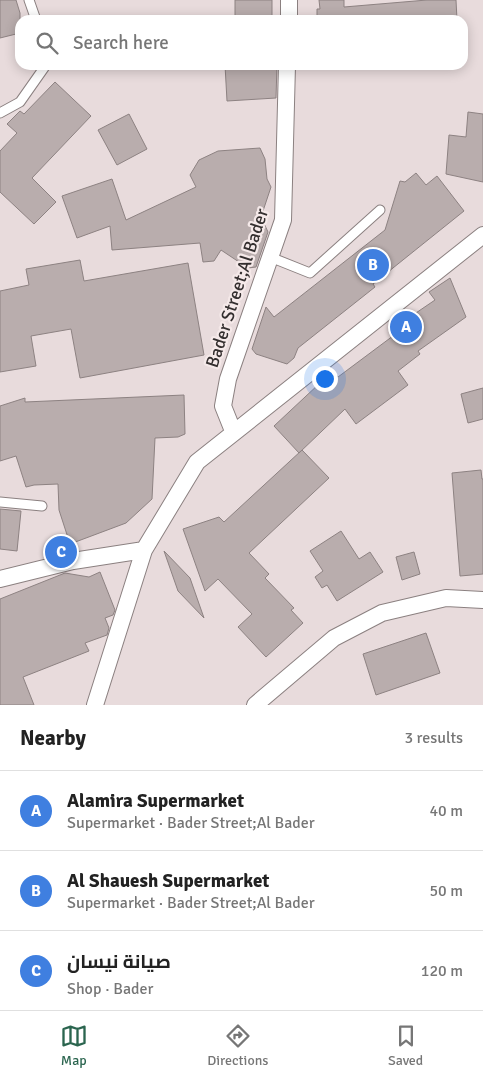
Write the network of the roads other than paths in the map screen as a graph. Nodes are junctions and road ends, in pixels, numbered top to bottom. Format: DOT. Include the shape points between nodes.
graph roads {
  1 [pos="29,0"];
  2 [pos="289,0"];
  3 [pos="34,15"];
  4 [pos="288,15"];
  5 [pos="42,70"];
  6 [pos="287,70"];
  7 [pos="0,113"];
  8 [pos="380,210"];
  9 [pos="483,236"];
  10 [pos="270,257"];
  11 [pos="233,431"];
  12 [pos="0,502"];
  13 [pos="42,506"];
  14 [pos="144,550"];
  15 [pos="0,579"];
  16 [pos="483,600"];
  17 [pos="96,705"];
  18 [pos="255,705"];
  1 -- 3 [label="lane"];
  2 -- 4 [label="street"];
  5 -- 7 [label="lane" via="20,102"];
  6 -- 10 [label="street, Bader Street;Al Bader" via="283,220"];
  8 -- 10 [label="lane" via="310,273"];
  9 -- 11 [label="street"];
  10 -- 11 [label="street, Bader Street;Al Bader" via="228,379 224,406"];
  11 -- 14 [label="street" via="197,462"];
  12 -- 13 [label="lane"];
  14 -- 15 [label="street" via="74,561"];
  14 -- 17 [label="street"];
  16 -- 18 [label="street" via="446,598 382,613 334,638"];
}
